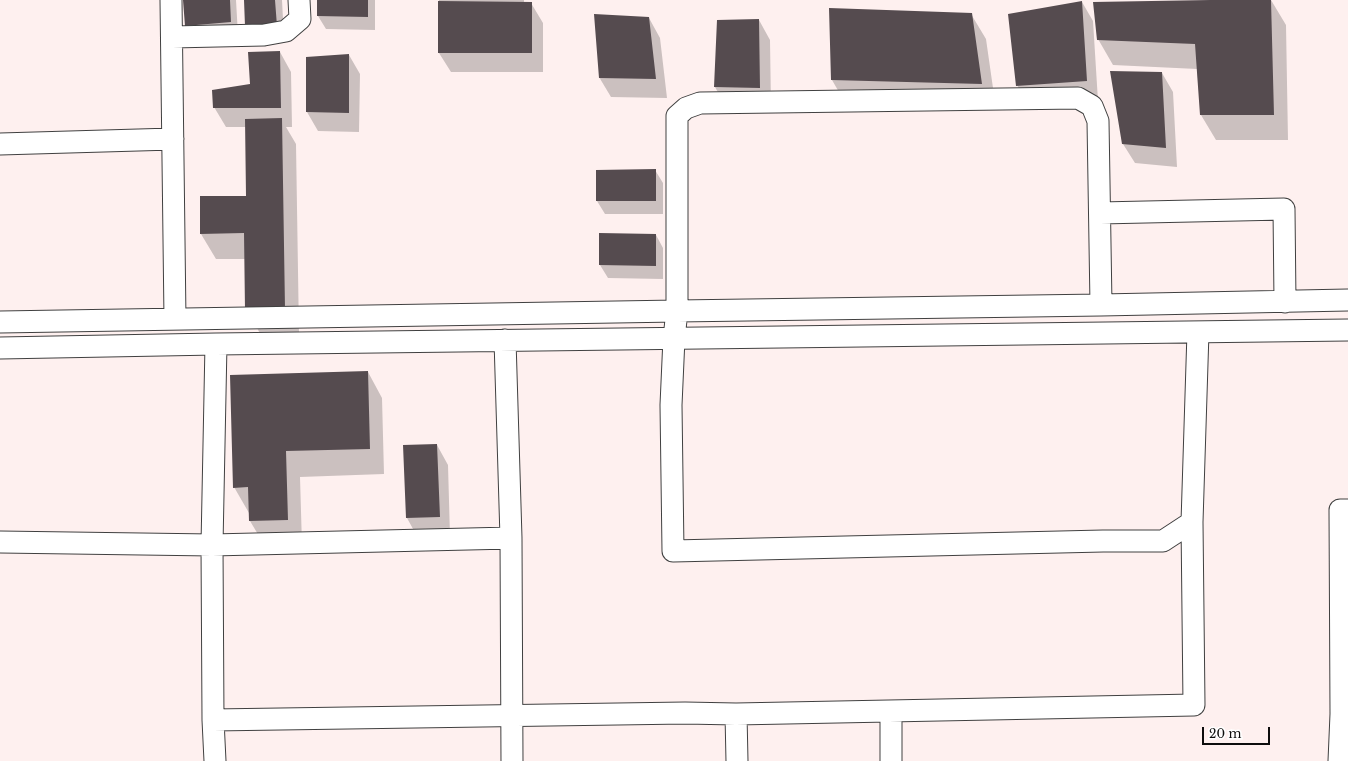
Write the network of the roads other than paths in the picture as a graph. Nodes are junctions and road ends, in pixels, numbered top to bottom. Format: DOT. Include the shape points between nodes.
graph roads {
  1 [pos="172,0"];
  2 [pos="299,0"];
  3 [pos="172,36"];
  4 [pos="173,139"];
  5 [pos="0,144"];
  6 [pos="1100,212"];
  7 [pos="1348,300"];
  8 [pos="1285,302"];
  9 [pos="1101,305"];
  10 [pos="677,311"];
  11 [pos="176,319"];
  12 [pos="0,322"];
  13 [pos="1348,330"];
  14 [pos="1198,332"];
  15 [pos="674,338"];
  16 [pos="505,340"];
  17 [pos="216,344"];
  18 [pos="0,348"];
  19 [pos="1348,510"];
  20 [pos="1192,522"];
  21 [pos="511,538"];
  22 [pos="0,542"];
  23 [pos="212,545"];
  24 [pos="891,710"];
  25 [pos="736,714"];
  26 [pos="1345,714"];
  27 [pos="512,715"];
  28 [pos="213,720"];
  29 [pos="215,761"];
  30 [pos="512,761"];
  31 [pos="737,761"];
  32 [pos="891,761"];
  33 [pos="1339,761"];
  1 -- 3 [label="street"];
  2 -- 3 [label="street" via="300,19 286,31 264,35"];
  3 -- 4 [label="street"];
  4 -- 5 [label="street"];
  4 -- 11 [label="street"];
  6 -- 8 [label="street" via="1284,209"];
  6 -- 9 [label="street"];
  6 -- 10 [label="street" via="1098,121 1092,106 1078,98 700,103 686,108 677,116"];
  7 -- 8 [label="street"];
  8 -- 9 [label="street"];
  9 -- 10 [label="street"];
  10 -- 11 [label="street"];
  10 -- 15 [label="street"];
  11 -- 12 [label="street"];
  13 -- 14 [label="street"];
  14 -- 15 [label="street"];
  14 -- 20 [label="street"];
  15 -- 16 [label="street"];
  15 -- 20 [label="street" via="671,405 673,551 1163,541"];
  16 -- 17 [label="street"];
  16 -- 21 [label="street"];
  17 -- 18 [label="street"];
  17 -- 23 [label="street"];
  19 -- 26 [label="street" via="1340,510"];
  20 -- 24 [label="street" via="1194,705"];
  21 -- 23 [label="street"];
  21 -- 27 [label="street"];
  22 -- 23 [label="street"];
  23 -- 28 [label="street"];
  24 -- 25 [label="street"];
  24 -- 32 [label="street"];
  25 -- 27 [label="street"];
  25 -- 31 [label="street"];
  26 -- 33 [label="street"];
  27 -- 28 [label="street"];
  27 -- 30 [label="street"];
  28 -- 29 [label="street"];
}
